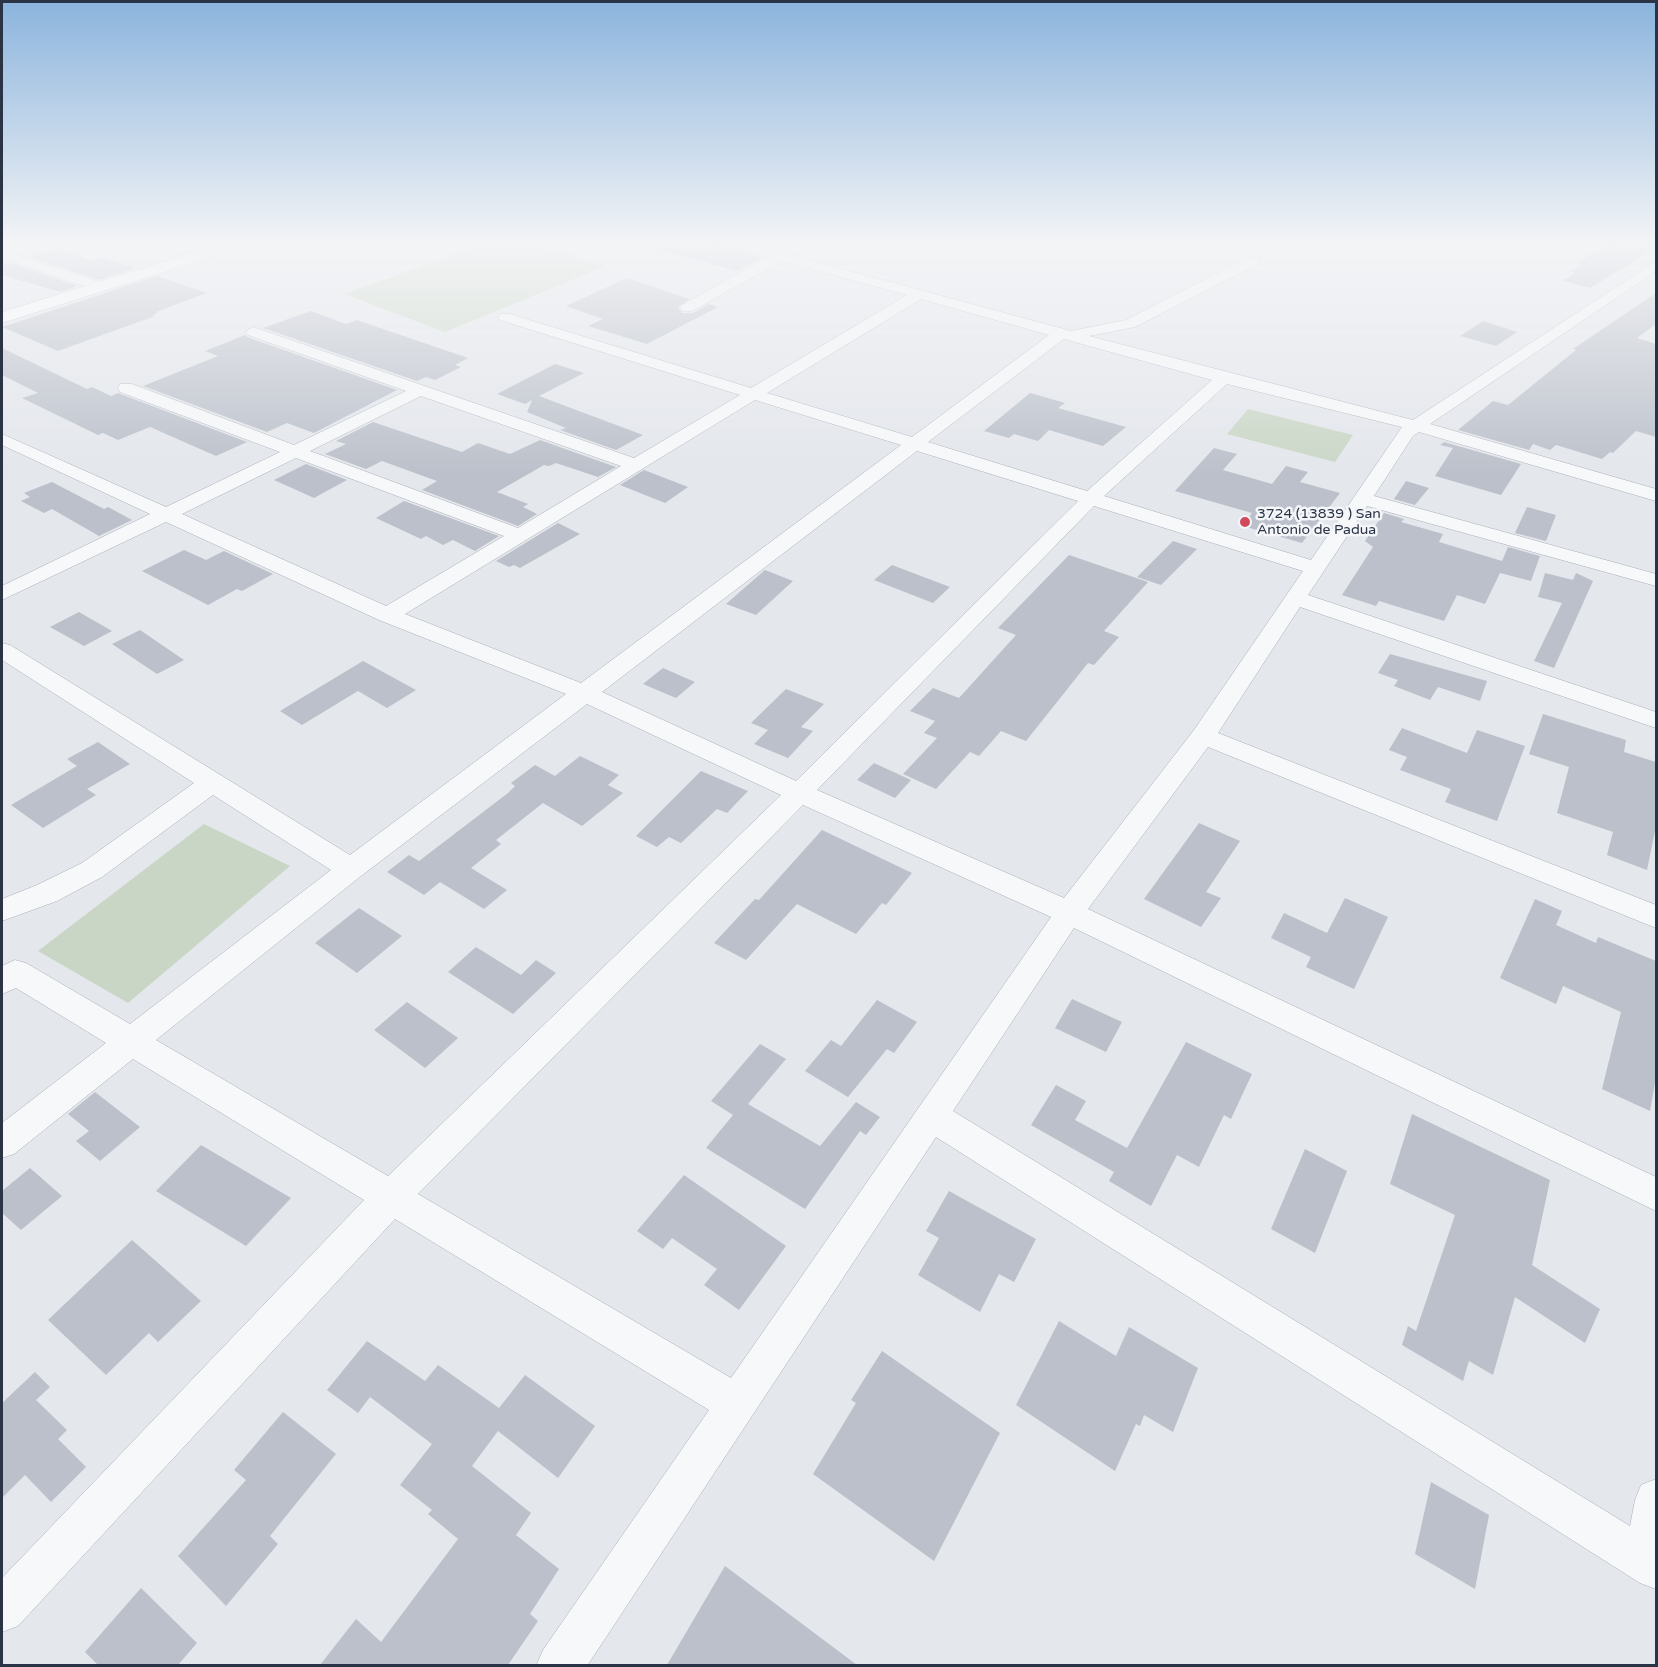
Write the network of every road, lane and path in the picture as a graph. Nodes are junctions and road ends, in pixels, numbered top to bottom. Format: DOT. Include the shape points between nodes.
graph roads {
  1 [pos="513,320"];
  2 [pos="877,320"];
  3 [pos="1011,320"];
  4 [pos="1138,320"];
  5 [pos="1575,320"];
  6 [pos="253,332"];
  7 [pos="1062,334"];
  8 [pos="1224,378"];
  9 [pos="126,388"];
  10 [pos="421,390"];
  11 [pos="754,395"];
  12 [pos="1417,426"];
  13 [pos="2,440"];
  14 [pos="914,444"];
  15 [pos="296,452"];
  16 [pos="635,465"];
  17 [pos="1656,495"];
  18 [pos="1361,498"];
  19 [pos="1090,499"];
  20 [pos="167,515"];
  21 [pos="519,535"];
  22 [pos="1315,568"];
  23 [pos="1656,580"];
  24 [pos="2,594"];
  25 [pos="1295,598"];
  26 [pos="387,615"];
  27 [pos="2,650"];
  28 [pos="584,693"];
  29 [pos="1656,720"];
  30 [pos="1203,736"];
  31 [pos="213,782"];
  32 [pos="799,793"];
  33 [pos="351,869"];
  34 [pos="2,910"];
  35 [pos="1069,913"];
  36 [pos="1656,917"];
  37 [pos="2,982"];
  38 [pos="130,1041"];
  39 [pos="931,1115"];
  40 [pos="2,1143"];
  41 [pos="1656,1194"];
  42 [pos="391,1197"];
  43 [pos="735,1403"];
  44 [pos="1656,1500"];
  45 [pos="1651,1563"];
  46 [pos="2,1610"];
  47 [pos="559,1665"];
  1 -- 11 [label="street"];
  2 -- 11 [label="street"];
  3 -- 7 [label="street"];
  4 -- 7 [label="street" via="1104,330"];
  5 -- 12 [label="street"];
  6 -- 10 [label="street"];
  7 -- 8 [label="street"];
  7 -- 14 [label="street"];
  8 -- 12 [label="street"];
  8 -- 19 [label="street"];
  9 -- 15 [label="street"];
  10 -- 15 [label="street"];
  10 -- 16 [label="street"];
  11 -- 14 [label="street"];
  11 -- 16 [label="street"];
  12 -- 17 [label="street"];
  12 -- 18 [label="street" via="1407,432"];
  13 -- 20 [label="street"];
  14 -- 19 [label="street"];
  14 -- 28 [label="street"];
  15 -- 20 [label="street"];
  15 -- 21 [label="street"];
  16 -- 21 [label="street"];
  18 -- 22 [label="street"];
  18 -- 23 [label="street"];
  19 -- 22 [label="street"];
  19 -- 32 [label="street"];
  20 -- 24 [label="street"];
  20 -- 26 [label="street"];
  21 -- 26 [label="street"];
  22 -- 25 [label="street"];
  25 -- 29 [label="street"];
  25 -- 30 [label="street"];
  26 -- 28 [label="street"];
  27 -- 31 [label="street"];
  28 -- 32 [label="street"];
  28 -- 33 [label="street"];
  30 -- 35 [label="street"];
  30 -- 36 [label="street"];
  31 -- 33 [label="street"];
  31 -- 34 [label="street" via="92,870"];
  32 -- 35 [label="street"];
  32 -- 42 [label="street"];
  33 -- 38 [label="street"];
  35 -- 39 [label="street"];
  35 -- 41 [label="street"];
  37 -- 38 [label="street" via="15,972"];
  38 -- 40 [label="street"];
  38 -- 42 [label="street"];
  39 -- 43 [label="street"];
  39 -- 45 [label="street"];
  42 -- 43 [label="street"];
  42 -- 46 [label="street"];
  43 -- 47 [label="street"];
  44 -- 45 [label="street"];
}
